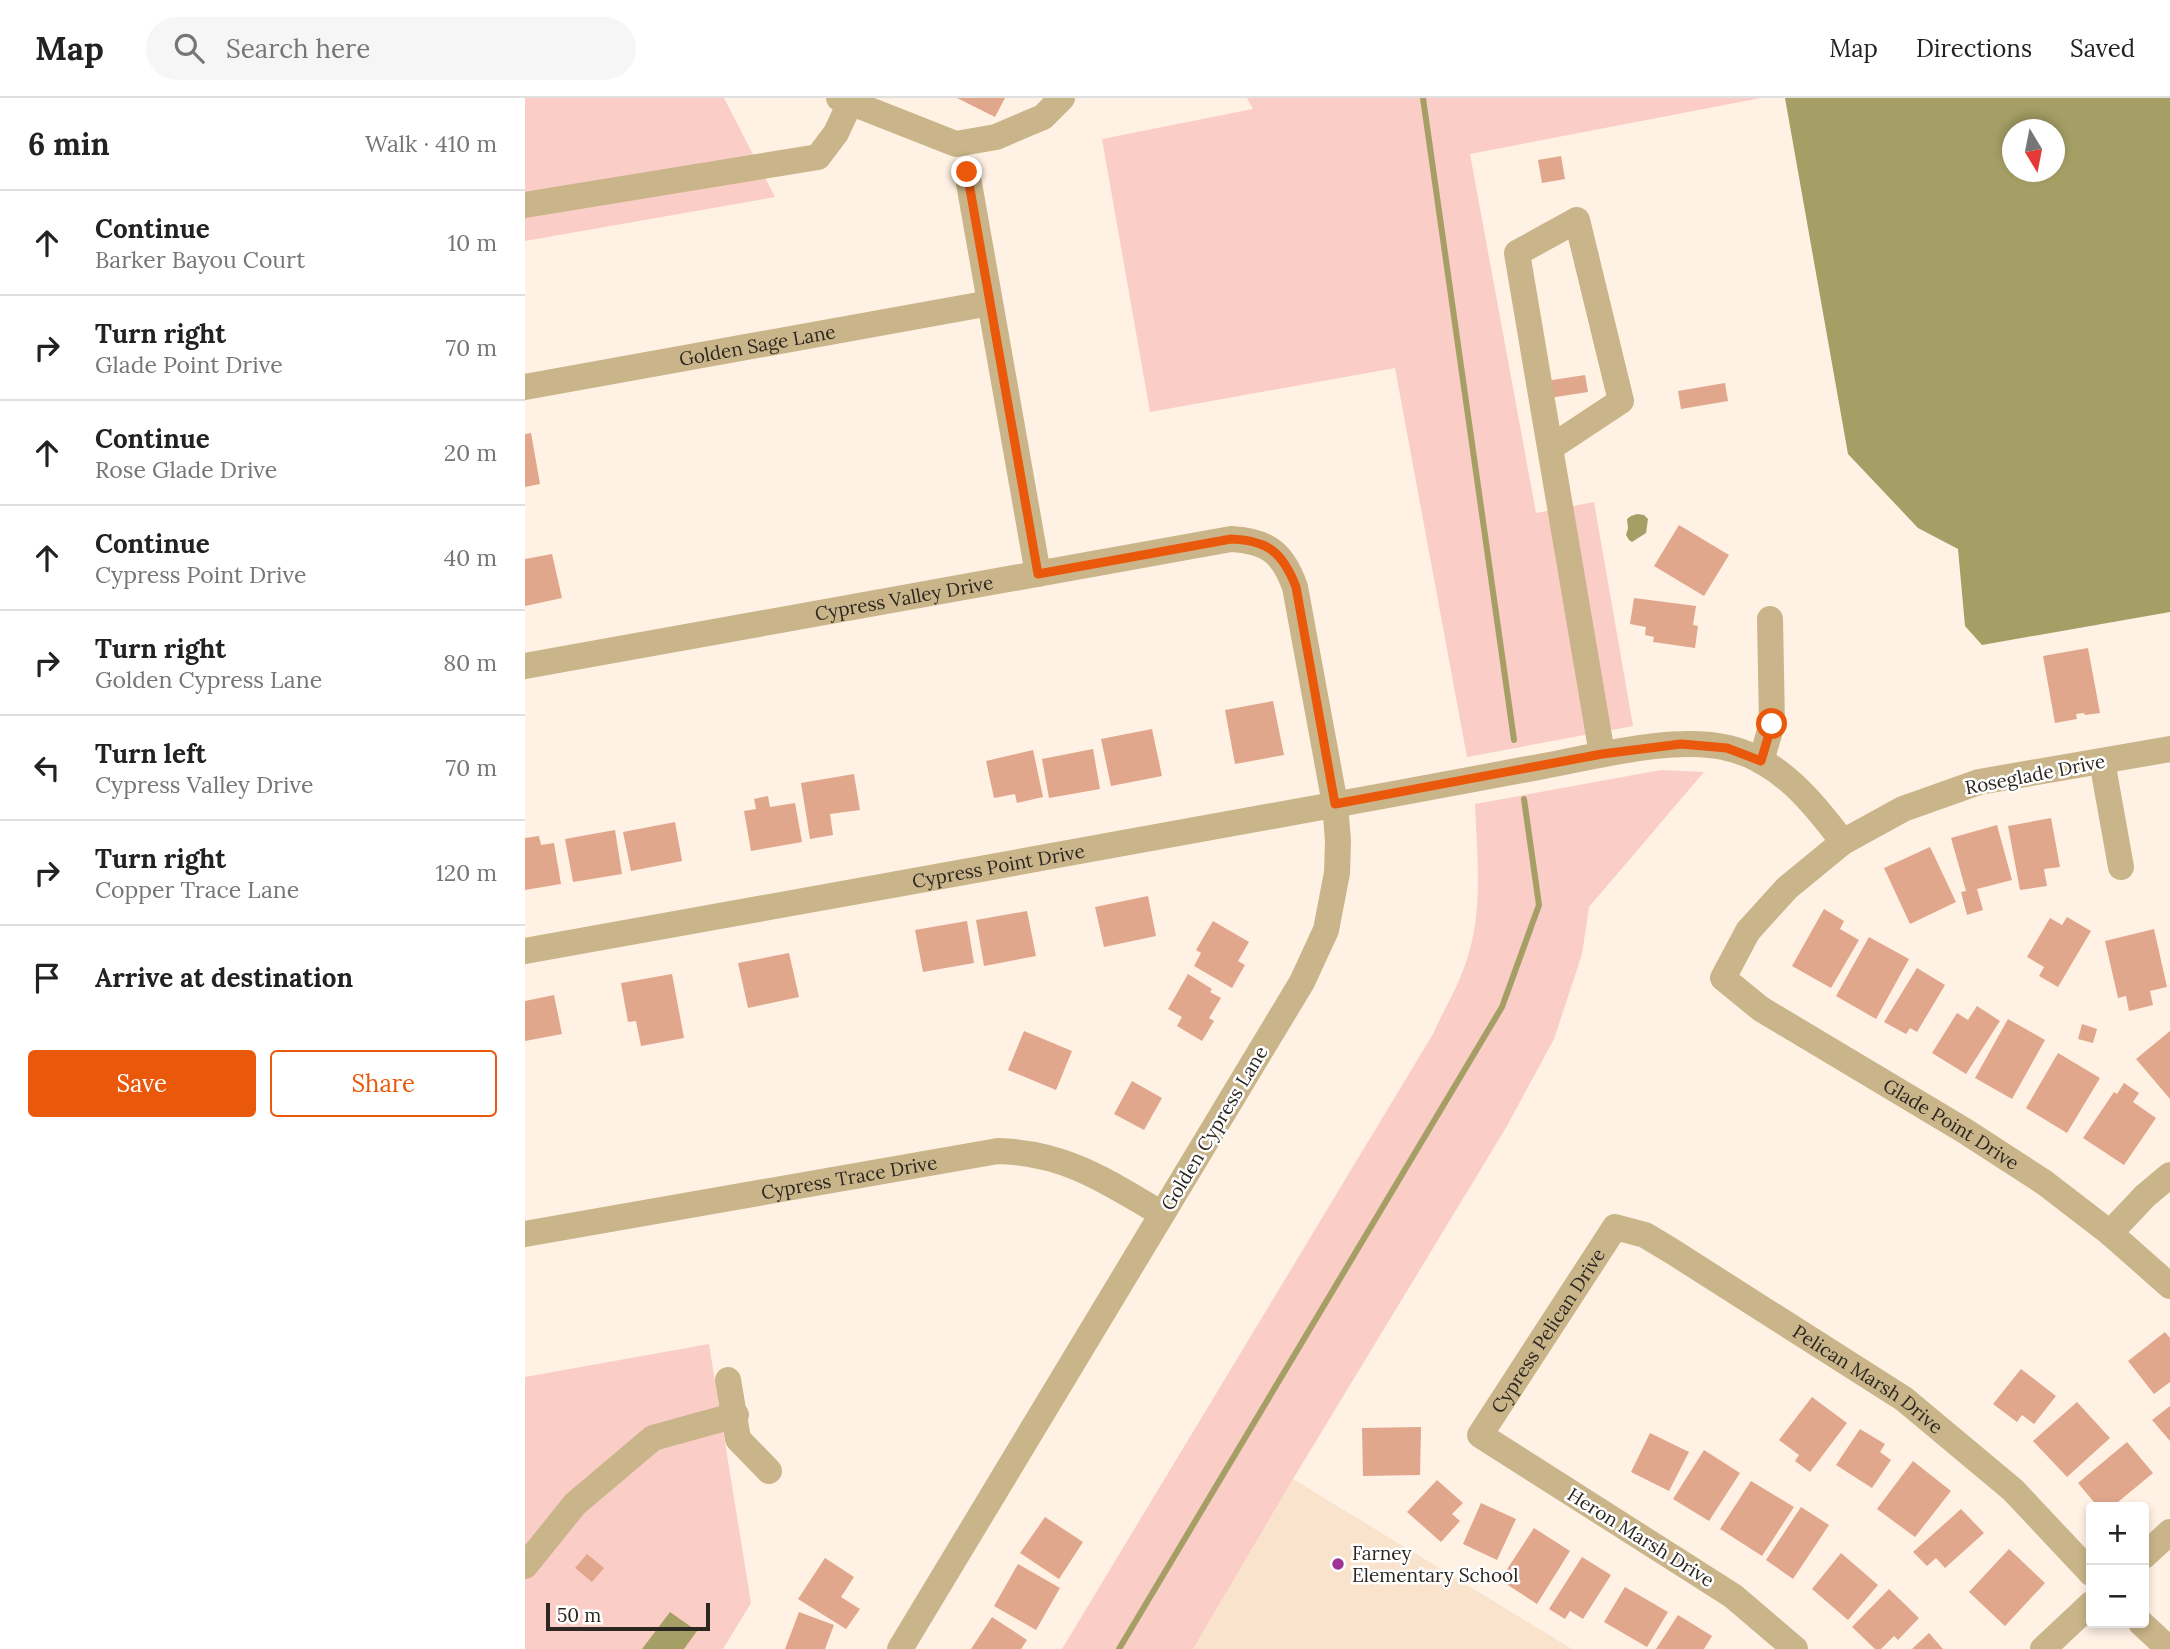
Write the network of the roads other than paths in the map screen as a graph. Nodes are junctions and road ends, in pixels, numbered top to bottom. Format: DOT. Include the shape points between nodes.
graph roads {
  1 [pos="1062,98"];
  2 [pos="845,100"];
  3 [pos="967,172"];
  4 [pos="525,205"];
  5 [pos="990,303"];
  6 [pos="525,387"];
  7 [pos="1550,449"];
  8 [pos="1280,557"];
  9 [pos="1038,574"];
  10 [pos="1770,619"];
  11 [pos="525,666"];
  12 [pos="2170,749"];
  13 [pos="1602,754"];
  14 [pos="1761,761"];
  15 [pos="2102,761"];
  16 [pos="1335,804"];
  17 [pos="1843,842"];
  18 [pos="2121,867"];
  19 [pos="525,951"];
  20 [pos="1723,978"];
  21 [pos="2170,1175"];
  22 [pos="1162,1214"];
  23 [pos="1615,1227"];
  24 [pos="2110,1233"];
  25 [pos="525,1234"];
  26 [pos="2170,1286"];
  27 [pos="729,1380"];
  28 [pos="736,1415"];
  29 [pos="1480,1435"];
  30 [pos="769,1471"];
  31 [pos="2170,1532"];
  32 [pos="2149,1551"];
  33 [pos="525,1566"];
  34 [pos="2086,1568"];
  35 [pos="2086,1609"];
  36 [pos="2146,1628"];
  37 [pos="900,1649"];
  38 [pos="1795,1649"];
  39 [pos="2043,1649"];
  40 [pos="2169,1649"];
  1 -- 2 [label="street" via="1043,117 996,137 956,145"];
  2 -- 4 [label="street" via="837,133 818,157"];
  3 -- 5 [label="street"];
  5 -- 6 [label="street, Golden Sage Lane"];
  5 -- 9 [label="street"];
  7 -- 7 [label="street" via="1621,401 1577,220 1517,253"];
  7 -- 13 [label="street"];
  8 -- 9 [label="street, Cypress Valley Drive" via="1267,546 1231,539"];
  8 -- 16 [label="street, Golden Cypress Lane" via="1296,587"];
  9 -- 11 [label="street, Cypress Valley Drive"];
  10 -- 14 [label="street" via="1772,724"];
  12 -- 15 [label="street, Roseglade Drive"];
  13 -- 14 [label="street" via="1681,744 1727,748"];
  13 -- 16 [label="street, Cypress Point Drive"];
  14 -- 17 [label="street" via="1799,788"];
  15 -- 17 [label="street, Roseglade Drive" via="1979,782 1903,809"];
  15 -- 18 [label="street"];
  16 -- 19 [label="street, Cypress Point Drive"];
  16 -- 22 [label="street, Golden Cypress Lane" via="1337,873 1326,930 1302,982"];
  17 -- 20 [label="street, Roseglade Drive" via="1787,888 1748,931"];
  20 -- 24 [label="street, Glade Point Drive" via="1761,1009 2045,1183"];
  21 -- 24 [label="street"];
  22 -- 25 [label="street, Cypress Trace Drive" via="1067,1162 998,1150"];
  22 -- 37 [label="street, Golden Cypress Lane"];
  23 -- 29 [label="street, Cypress Pelican Drive"];
  23 -- 34 [label="street, Pelican Marsh Drive" via="1645,1235 1904,1399 2013,1490"];
  24 -- 26 [label="street, Glade Point Drive"];
  27 -- 28 [label="street"];
  28 -- 30 [label="street" via="738,1439"];
  28 -- 33 [label="street" via="653,1438 575,1504"];
  29 -- 38 [label="street, Heron Marsh Drive" via="1733,1596"];
  31 -- 32 [label="street"];
  35 -- 39 [label="street"];
  36 -- 40 [label="street"];
}
